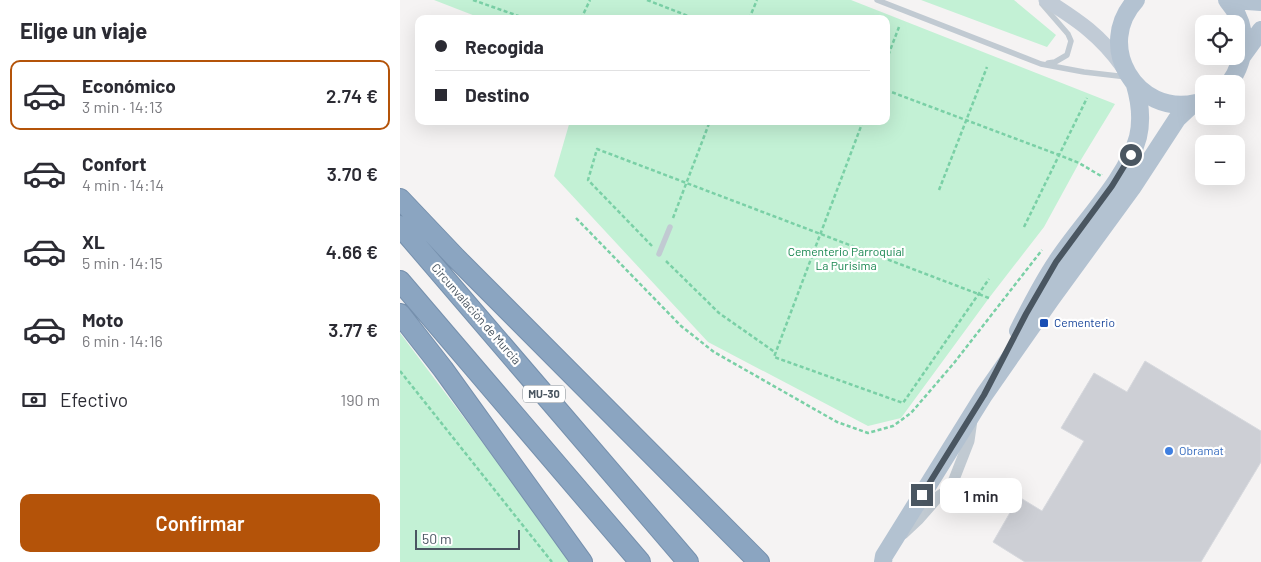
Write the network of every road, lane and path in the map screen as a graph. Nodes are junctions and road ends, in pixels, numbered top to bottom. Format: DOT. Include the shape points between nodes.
graph roads {
  1 [pos="474,0"];
  2 [pos="590,0"];
  3 [pos="647,0"];
  4 [pos="756,0"];
  5 [pos="877,0"];
  6 [pos="1039,0"];
  7 [pos="1046,0"];
  8 [pos="1136,0"];
  9 [pos="1227,0"];
  10 [pos="1233,0"];
  11 [pos="1261,2"];
  12 [pos="516,15"];
  13 [pos="583,15"];
  14 [pos="686,15"];
  15 [pos="750,15"];
  16 [pos="1236,15"];
  17 [pos="899,27"];
  18 [pos="1261,30"];
  19 [pos="890,51"];
  20 [pos="1245,52"];
  21 [pos="1041,64"];
  22 [pos="987,67"];
  23 [pos="1130,77"];
  24 [pos="890,92"];
  25 [pos="1087,98"];
  26 [pos="1195,103"];
  27 [pos="1195,105"];
  28 [pos="966,120"];
  29 [pos="709,125"];
  30 [pos="862,125"];
  31 [pos="597,149"];
  32 [pos="1059,155"];
  33 [pos="1105,169"];
  34 [pos="687,183"];
  35 [pos="939,190"];
  36 [pos="400,199"];
  37 [pos="576,218"];
  38 [pos="400,226"];
  39 [pos="670,227"];
  40 [pos="1024,227"];
  41 [pos="821,234"];
  42 [pos="1042,250"];
  43 [pos="659,254"];
  44 [pos="989,279"];
  45 [pos="400,281"];
  46 [pos="978,294"];
  47 [pos="989,298"];
  48 [pos="400,314"];
  49 [pos="400,371"];
  50 [pos="984,395"];
  51 [pos="972,414"];
  52 [pos="884,556"];
  53 [pos="552,562"];
  54 [pos="582,562"];
  55 [pos="640,562"];
  56 [pos="688,562"];
  57 [pos="759,562"];
  1 -- 12 [label="path"];
  2 -- 13 [label="path"];
  3 -- 14 [label="path"];
  4 -- 15 [label="path"];
  5 -- 21 [label="lane"];
  6 -- 21 [label="lane" via="1071,41 1068,54 1062,59"];
  7 -- 23 [label="street" via="1098,36"];
  8 -- 23 [label="main road" via="1120,30 1119,50"];
  9 -- 16 [label="main road"];
  10 -- 11 [label="main road"];
  17 -- 19 [label="path"];
  18 -- 20 [label="main road"];
  21 -- 23 [label="lane"];
  22 -- 28 [label="path"];
  23 -- 26 [label="main road" via="1155,99 1180,105"];
  23 -- 50 [label="main road" via="1140,106 1136,144 1127,163 1056,262"];
  24 -- 28 [label="path"];
  25 -- 32 [label="path"];
  27 -- 50 [label="main road" via="1177,119 1132,188"];
  28 -- 32 [label="path"];
  28 -- 35 [label="path"];
  29 -- 34 [label="path"];
  30 -- 41 [label="path"];
  31 -- 34 [label="path"];
  32 -- 33 [label="path" via="1101,176"];
  32 -- 40 [label="path"];
  34 -- 39 [label="path"];
  34 -- 41 [label="path"];
  36 -- 57 [label="highway"];
  37 -- 42 [label="path" via="681,326 714,352 837,422 868,433 893,426 911,413"];
  38 -- 56 [label="highway, Circunvalación de Murcia / MU-30"];
  39 -- 43 [label="lane"];
  41 -- 46 [label="path"];
  41 -- 46 [label="path" via="774,358 903,404"];
  44 -- 46 [label="path"];
  45 -- 55 [label="highway, MU-30"];
  46 -- 47 [label="path"];
  48 -- 54 [label="highway"];
  49 -- 53 [label="path"];
  50 -- 51 [label="main road"];
  51 -- 52 [label="main road"];
  51 -- 52 [label="street" via="969,441 953,482 961,493 950,489 939,496"];
}
